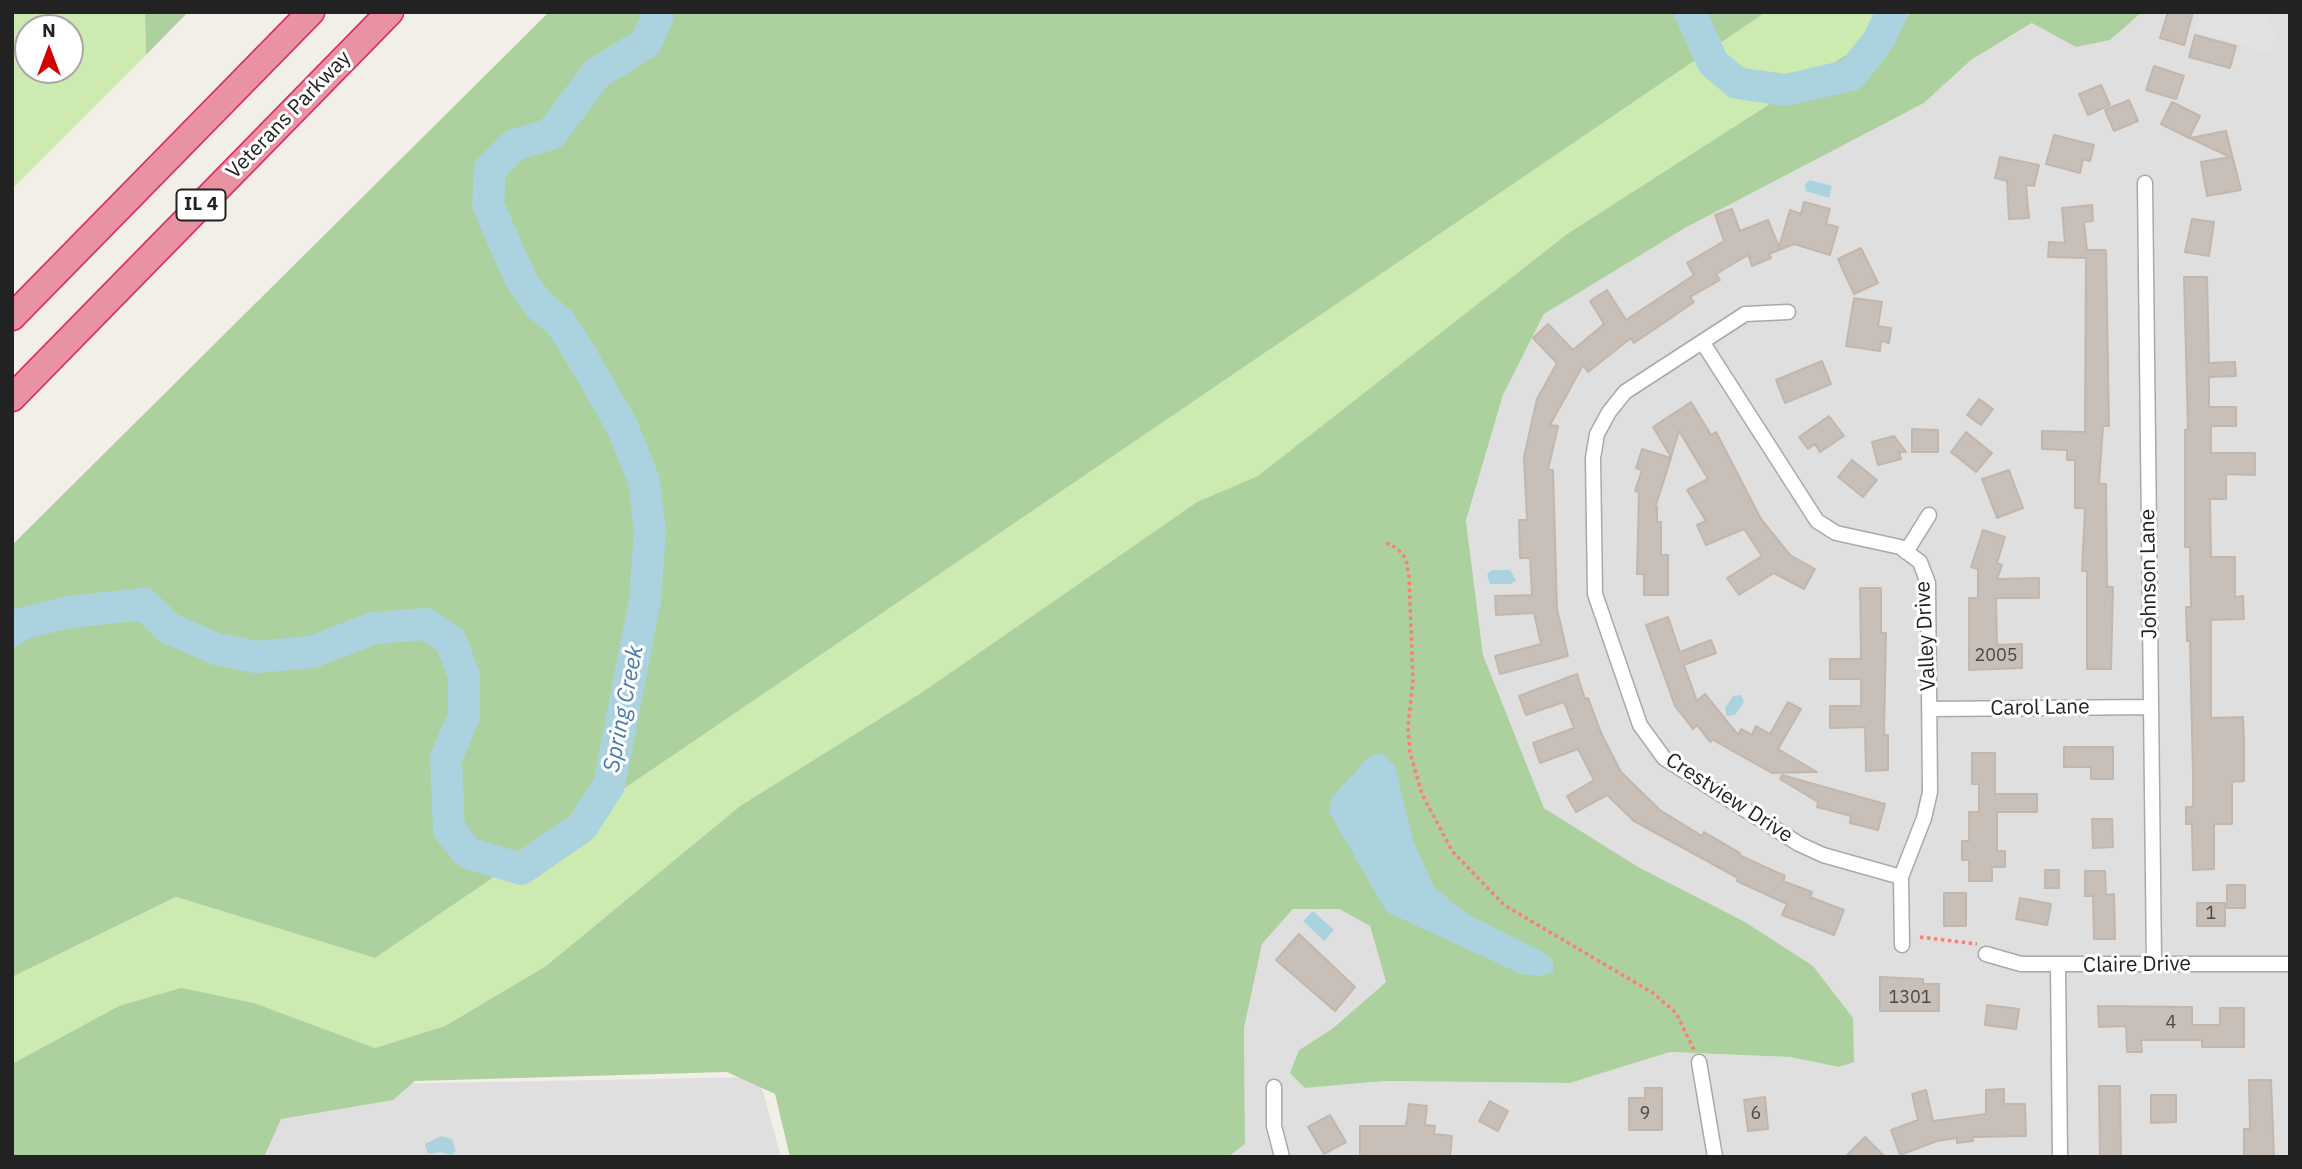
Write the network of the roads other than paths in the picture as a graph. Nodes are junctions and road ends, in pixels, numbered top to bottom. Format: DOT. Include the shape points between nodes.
graph roads {
  1 [pos="310,12"];
  2 [pos="390,12"];
  3 [pos="2145,183"];
  4 [pos="1788,312"];
  5 [pos="12,317"];
  6 [pos="1703,343"];
  7 [pos="12,398"];
  8 [pos="1929,515"];
  9 [pos="1906,552"];
  10 [pos="2151,707"];
  11 [pos="1930,709"];
  12 [pos="1901,877"];
  13 [pos="1902,945"];
  14 [pos="1983,949"];
  15 [pos="2154,964"];
  16 [pos="2290,964"];
  17 [pos="2058,966"];
  18 [pos="1699,1062"];
  19 [pos="1274,1087"];
  20 [pos="1282,1157"];
  21 [pos="1715,1157"];
  22 [pos="2060,1157"];
  1 -- 5 [label="highway, IL 4"];
  2 -- 7 [label="highway, Veterans Parkway / IL 4"];
  3 -- 10 [label="street, Johnson Lane"];
  4 -- 6 [label="street, Crestview Drive" via="1745,314"];
  6 -- 9 [label="street, Valley Drive" via="1817,521 1836,533"];
  6 -- 12 [label="street, Crestview Drive" via="1625,392 1597,434 1592,458 1595,594 1640,725 1664,758 1799,844"];
  8 -- 9 [label="street"];
  9 -- 11 [label="street, Valley Drive" via="1920,562 1928,583"];
  10 -- 11 [label="street, Carol Lane"];
  10 -- 15 [label="street, Johnson Lane"];
  11 -- 12 [label="street, Valley Drive" via="1930,792"];
  12 -- 13 [label="street, Valley Drive"];
  14 -- 17 [label="street, Claire Drive" via="2021,964"];
  15 -- 16 [label="street, Claire Drive"];
  15 -- 17 [label="street, Claire Drive"];
  17 -- 22 [label="street"];
  18 -- 21 [label="street"];
  19 -- 20 [label="street" via="1274,1126"];
}
